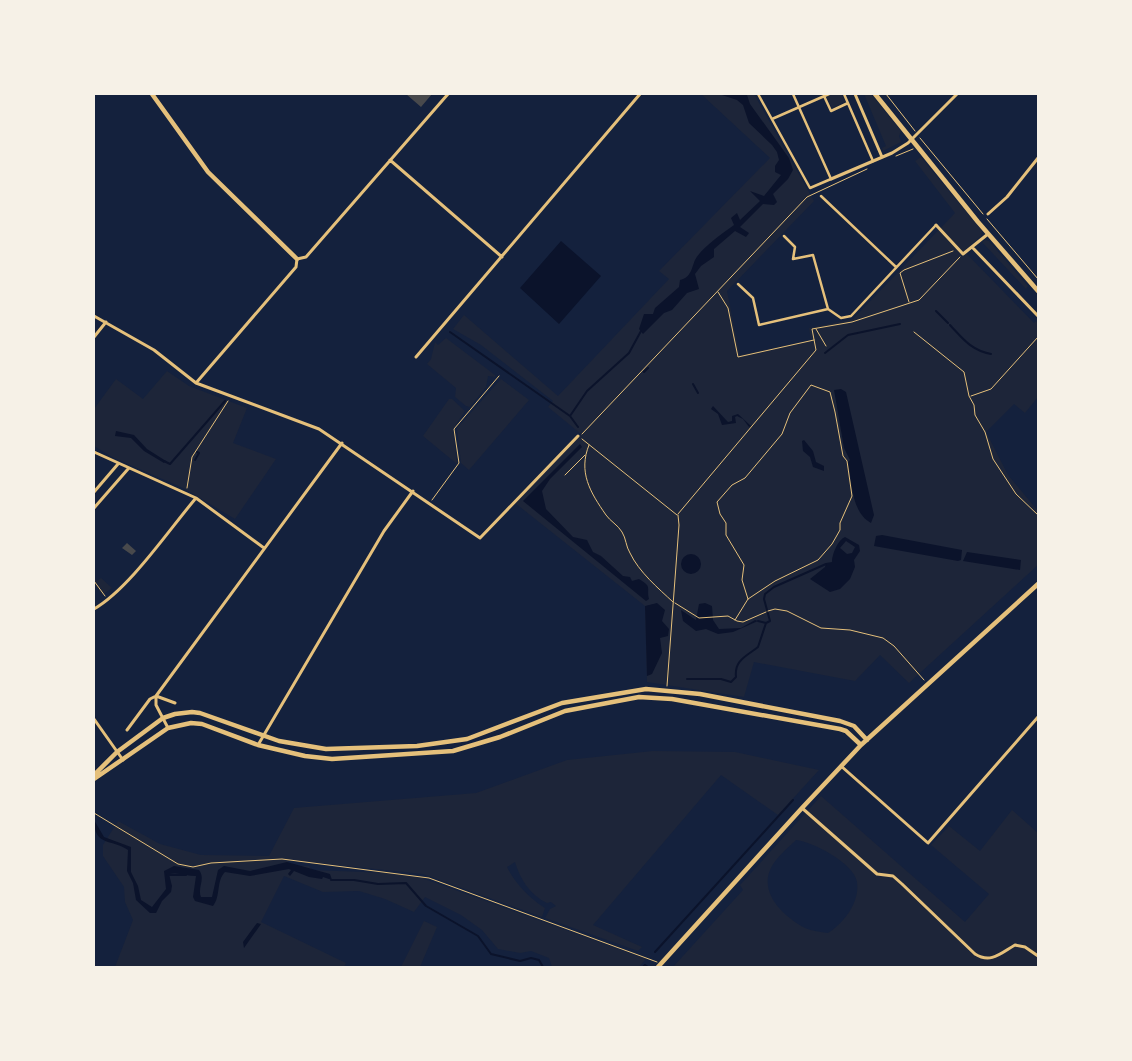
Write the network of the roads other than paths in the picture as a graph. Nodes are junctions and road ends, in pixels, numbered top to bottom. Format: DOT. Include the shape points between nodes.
graph roads {
  1 [pos="152,94"];
  2 [pos="448,94"];
  3 [pos="640,94"];
  4 [pos="758,94"];
  5 [pos="794,94"];
  6 [pos="829,94"];
  7 [pos="844,94"];
  8 [pos="855,94"];
  9 [pos="875,94"];
  10 [pos="957,94"];
  11 [pos="824,96"];
  12 [pos="848,103"];
  13 [pos="799,107"];
  14 [pos="772,119"];
  15 [pos="912,141"];
  16 [pos="882,157"];
  17 [pos="1038,158"];
  18 [pos="390,160"];
  19 [pos="873,161"];
  20 [pos="831,179"];
  21 [pos="821,196"];
  22 [pos="988,214"];
  23 [pos="936,225"];
  24 [pos="988,234"];
  25 [pos="784,236"];
  26 [pos="972,247"];
  27 [pos="502,257"];
  28 [pos="298,259"];
  29 [pos="896,267"];
  30 [pos="738,284"];
  31 [pos="1038,291"];
  32 [pos="828,309"];
  33 [pos="94,316"];
  34 [pos="1038,316"];
  35 [pos="106,322"];
  36 [pos="94,337"];
  37 [pos="416,357"];
  38 [pos="196,383"];
  39 [pos="580,435"];
  40 [pos="342,443"];
  41 [pos="94,452"];
  42 [pos="118,464"];
  43 [pos="128,469"];
  44 [pos="94,492"];
  45 [pos="413,492"];
  46 [pos="196,498"];
  47 [pos="94,508"];
  48 [pos="264,548"];
  49 [pos="1038,584"];
  50 [pos="94,609"];
  51 [pos="156,696"];
  52 [pos="175,703"];
  53 [pos="1038,717"];
  54 [pos="163,718"];
  55 [pos="94,719"];
  56 [pos="168,728"];
  57 [pos="127,730"];
  58 [pos="264,737"];
  59 [pos="867,740"];
  60 [pos="290,744"];
  61 [pos="258,745"];
  62 [pos="861,746"];
  63 [pos="118,752"];
  64 [pos="288,752"];
  65 [pos="123,760"];
  66 [pos="841,766"];
  67 [pos="94,775"];
  68 [pos="94,779"];
  69 [pos="802,808"];
  70 [pos="1038,956"];
  71 [pos="660,966"];
  1 -- 28 [label="street" via="208,172"];
  2 -- 18 [label="street"];
  3 -- 27 [label="street"];
  4 -- 14 [label="street"];
  5 -- 13 [label="street"];
  6 -- 11 [label="street"];
  7 -- 12 [label="street"];
  8 -- 16 [label="street"];
  9 -- 15 [label="street"];
  10 -- 15 [label="street"];
  11 -- 12 [label="street" via="830,111"];
  11 -- 13 [label="street"];
  12 -- 19 [label="street"];
  13 -- 14 [label="street"];
  13 -- 20 [label="street"];
  14 -- 20 [label="street" via="810,188"];
  15 -- 16 [label="street"];
  15 -- 24 [label="street"];
  16 -- 19 [label="street"];
  17 -- 22 [label="street" via="1007,197"];
  18 -- 27 [label="street"];
  18 -- 28 [label="street" via="306,257"];
  19 -- 20 [label="street"];
  21 -- 29 [label="street"];
  23 -- 26 [label="street" via="963,254"];
  23 -- 29 [label="street"];
  24 -- 26 [label="street"];
  24 -- 31 [label="street"];
  25 -- 32 [label="street" via="795,247 793,259 813,255"];
  26 -- 34 [label="street"];
  27 -- 37 [label="street"];
  28 -- 38 [label="street" via="296,267"];
  29 -- 32 [label="street" via="851,316 841,318"];
  30 -- 32 [label="street" via="753,298 759,324"];
  33 -- 35 [label="street"];
  35 -- 36 [label="street"];
  35 -- 38 [label="street" via="154,350"];
  38 -- 40 [label="street" via="318,429"];
  39 -- 45 [label="street" via="480,538"];
  40 -- 45 [label="street"];
  40 -- 48 [label="street"];
  41 -- 42 [label="street"];
  42 -- 43 [label="street"];
  42 -- 44 [label="street"];
  43 -- 46 [label="street"];
  43 -- 47 [label="street"];
  45 -- 58 [label="street" via="384,531"];
  46 -- 48 [label="street"];
  46 -- 50 [label="street" via="108,600"];
  48 -- 51 [label="street"];
  49 -- 59 [label="street"];
  51 -- 52 [label="street"];
  51 -- 54 [label="street" via="156,705"];
  51 -- 57 [label="street" via="150,699"];
  53 -- 66 [label="street" via="928,843"];
  54 -- 56 [label="street"];
  54 -- 58 [label="street" via="200,713"];
  54 -- 63 [label="street"];
  55 -- 63 [label="street"];
  56 -- 61 [label="street" via="202,724"];
  56 -- 65 [label="street"];
  58 -- 60 [label="street"];
  58 -- 61 [label="street"];
  59 -- 60 [label="street" via="854,726 840,721 700,694 626,690 569,702 490,732 444,743 326,749"];
  59 -- 62 [label="street"];
  60 -- 64 [label="street"];
  61 -- 64 [label="street"];
  62 -- 64 [label="street" via="840,729 651,697 581,707 453,751 332,759"];
  62 -- 66 [label="street"];
  63 -- 65 [label="street"];
  63 -- 67 [label="street"];
  65 -- 68 [label="street"];
  66 -- 69 [label="street"];
  69 -- 70 [label="street" via="877,874 893,876 975,954 991,959 1016,945 1025,946"];
  69 -- 71 [label="street"];
}
